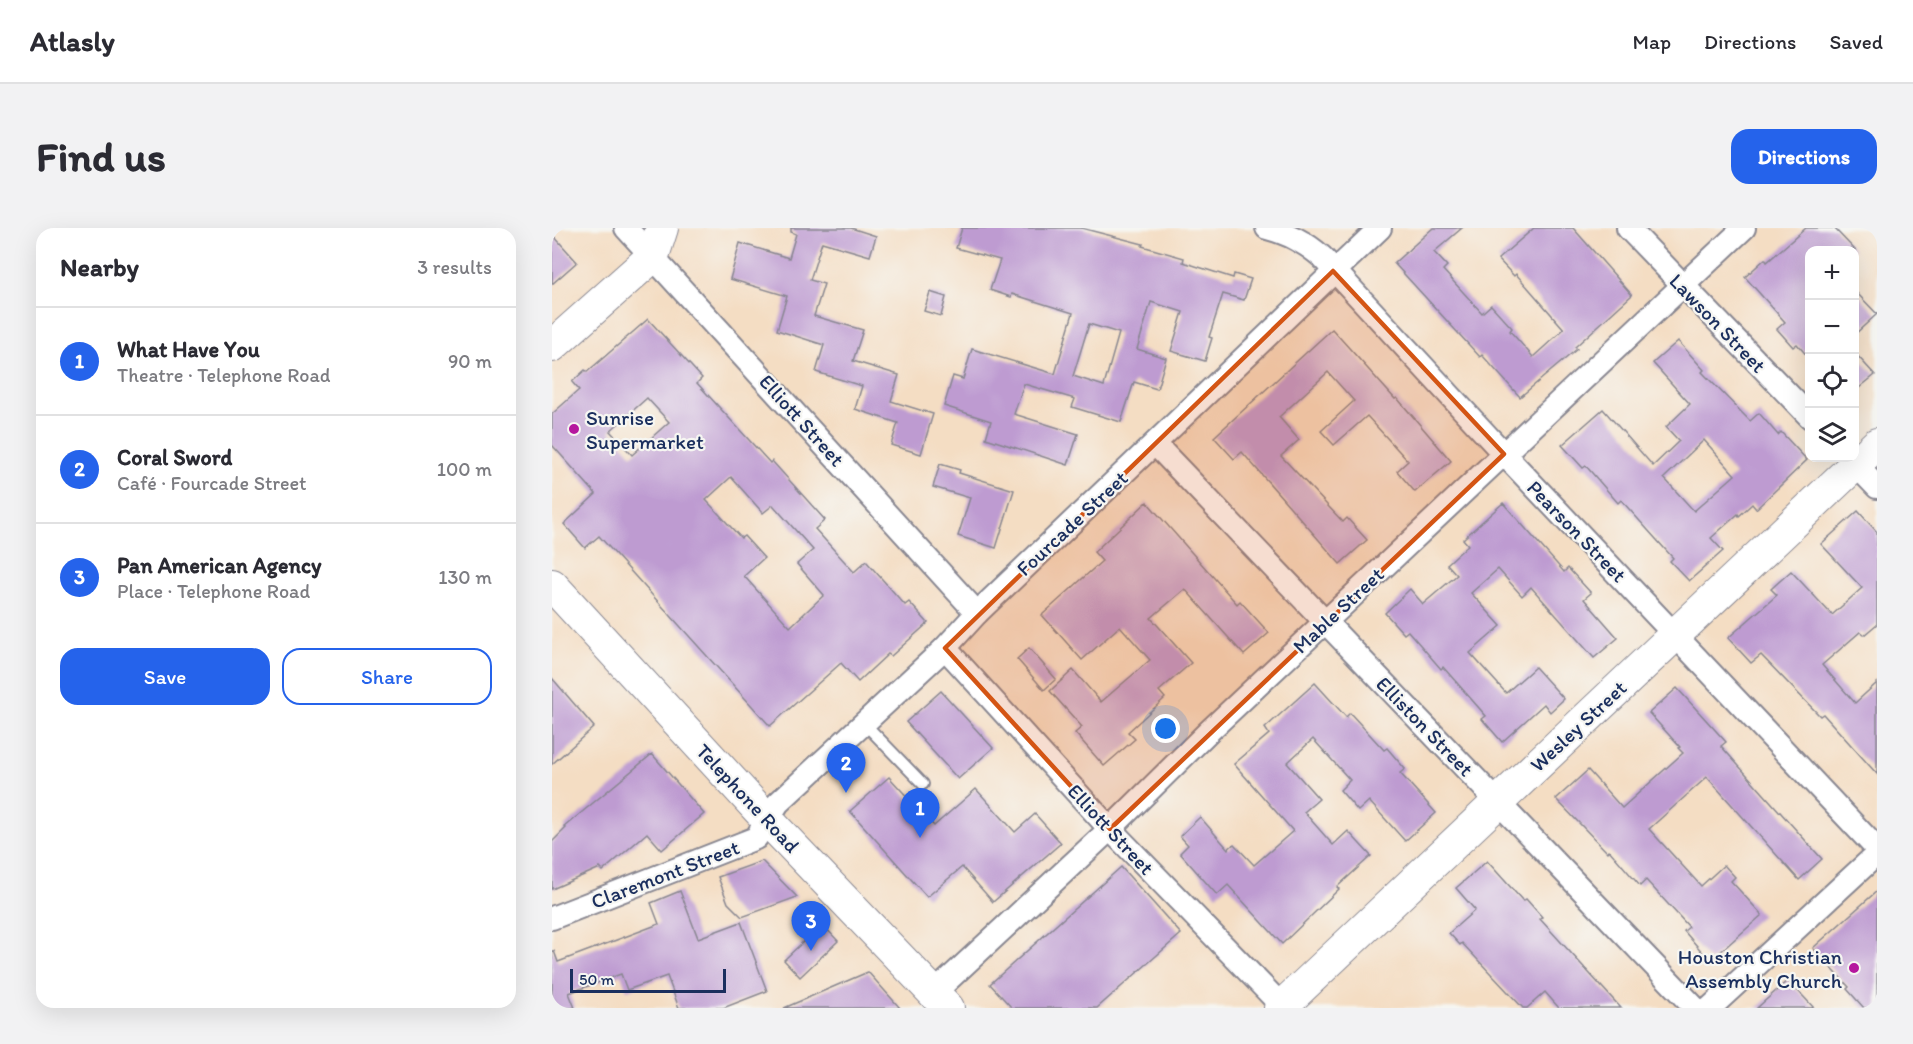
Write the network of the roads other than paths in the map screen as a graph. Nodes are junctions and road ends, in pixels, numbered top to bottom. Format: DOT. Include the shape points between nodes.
graph roads {
  1 [pos="626,228"];
  2 [pos="1268,228"];
  3 [pos="1380,228"];
  4 [pos="1628,228"];
  5 [pos="1744,228"];
  6 [pos="657,242"];
  7 [pos="1333,271"];
  8 [pos="1682,286"];
  9 [pos="552,346"];
  10 [pos="1805,413"];
  11 [pos="1155,444"];
  12 [pos="1504,454"];
  13 [pos="1860,455"];
  14 [pos="1877,486"];
  15 [pos="552,585"];
  16 [pos="977,613"];
  17 [pos="1325,622"];
  18 [pos="1676,635"];
  19 [pos="945,648"];
  20 [pos="864,723"];
  21 [pos="923,783"];
  22 [pos="1498,802"];
  23 [pos="768,819"];
  24 [pos="1110,829"];
  25 [pos="1877,849"];
  26 [pos="1877,854"];
  27 [pos="552,918"];
  28 [pos="941,1001"];
  29 [pos="1281,1007"];
  30 [pos="1695,1008"];
  31 [pos="1710,1008"];
  1 -- 6 [label="street, Elliott Street"];
  2 -- 7 [label="street, Pearson Street" via="1308,244"];
  3 -- 7 [label="street, Fourcade Street"];
  4 -- 8 [label="street, Lawson Street"];
  5 -- 8 [label="street, Mable Street"];
  6 -- 9 [label="street"];
  6 -- 16 [label="street, Elliott Street"];
  7 -- 11 [label="street, Fourcade Street"];
  7 -- 12 [label="street, Pearson Street"];
  8 -- 10 [label="street, Lawson Street"];
  8 -- 12 [label="street, Mable Street"];
  11 -- 16 [label="street, Fourcade Street"];
  11 -- 17 [label="street, Elliston Street"];
  12 -- 17 [label="street, Mable Street"];
  12 -- 18 [label="street, Pearson Street"];
  13 -- 14 [label="street"];
  13 -- 18 [label="street, Wesley Street"];
  15 -- 23 [label="street, Telephone Road"];
  16 -- 19 [label="street, Fourcade Street"];
  17 -- 22 [label="street, Elliston Street"];
  17 -- 24 [label="street, Mable Street"];
  18 -- 22 [label="street, Wesley Street"];
  18 -- 25 [label="street, Pearson Street"];
  19 -- 20 [label="street, Fourcade Street"];
  19 -- 24 [label="street, Elliott Street"];
  20 -- 21 [label="lane"];
  20 -- 23 [label="street, Fourcade Street" via="778,803"];
  22 -- 29 [label="street, Wesley Street"];
  22 -- 30 [label="street, Elliston Street"];
  23 -- 27 [label="street, Claremont Street" via="756,838"];
  23 -- 28 [label="street, Telephone Road"];
  24 -- 28 [label="street, Mable Street"];
  24 -- 29 [label="street, Elliott Street"];
  26 -- 31 [label="street"];
}
